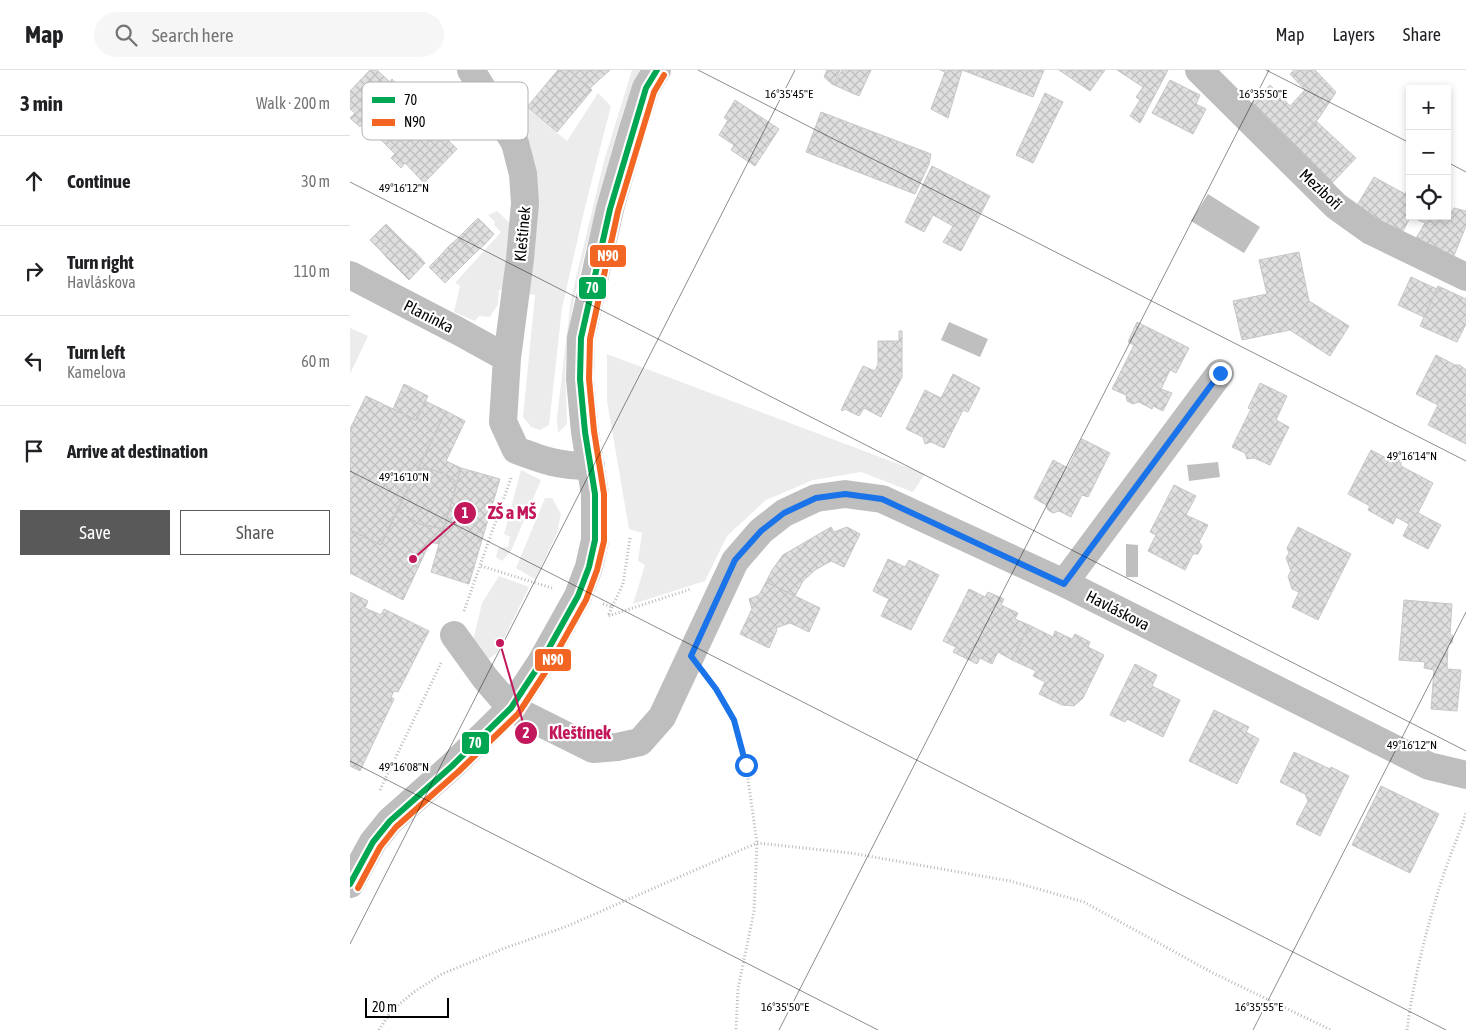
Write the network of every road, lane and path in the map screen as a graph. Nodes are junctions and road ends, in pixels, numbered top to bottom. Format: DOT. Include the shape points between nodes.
graph roads {
  1 [pos="470,70"];
  2 [pos="657,70"];
  3 [pos="1199,70"];
  4 [pos="477,82"];
  5 [pos="513,140"];
  6 [pos="350,275"];
  7 [pos="1466,277"];
  8 [pos="507,358"];
  9 [pos="1220,373"];
  10 [pos="591,466"];
  11 [pos="512,474"];
  12 [pos="481,566"];
  13 [pos="539,584"];
  14 [pos="1064,584"];
  15 [pos="454,635"];
  16 [pos="691,656"];
  17 [pos="511,708"];
  18 [pos="1466,775"];
  19 [pos="377,797"];
  20 [pos="1466,813"];
  21 [pos="757,844"];
  22 [pos="350,884"];
  23 [pos="379,1030"];
  24 [pos="736,1030"];
  25 [pos="1331,1030"];
  26 [pos="1407,1030"];
  1 -- 4 [label="street, Kleštínek"];
  2 -- 10 [label="street" via="646,88 610,209 581,338 580,378"];
  3 -- 7 [label="street, Meziboří" via="1336,206 1371,231"];
  5 -- 8 [label="street, Kleštínek" via="523,174 525,203"];
  6 -- 8 [label="street, Planinka"];
  8 -- 10 [label="street, Kleštínek" via="503,422 516,450 549,462"];
  9 -- 14 [label="street"];
  10 -- 17 [label="street" via="595,540 589,567 563,625"];
  11 -- 12 [label="path"];
  12 -- 13 [label="path"];
  12 -- 15 [label="path"];
  14 -- 16 [label="street, Havláskova" via="882,499 845,494 816,498 784,513 761,531 735,560"];
  14 -- 18 [label="street, Havláskova" via="1429,766"];
  15 -- 17 [label="street"];
  15 -- 19 [label="path"];
  16 -- 17 [label="street, Havláskova" via="662,717 640,742 593,749"];
  16 -- 21 [label="path" via="734,720 746,765"];
  17 -- 22 [label="street" via="390,821 373,842"];
  20 -- 26 [label="path" via="1429,924 1412,992"];
  21 -- 23 [label="path" via="565,927 442,974 391,1011"];
  21 -- 24 [label="path" via="754,911 738,988"];
  21 -- 25 [label="path" via="851,853 1010,881 1084,902 1259,997"];
}
